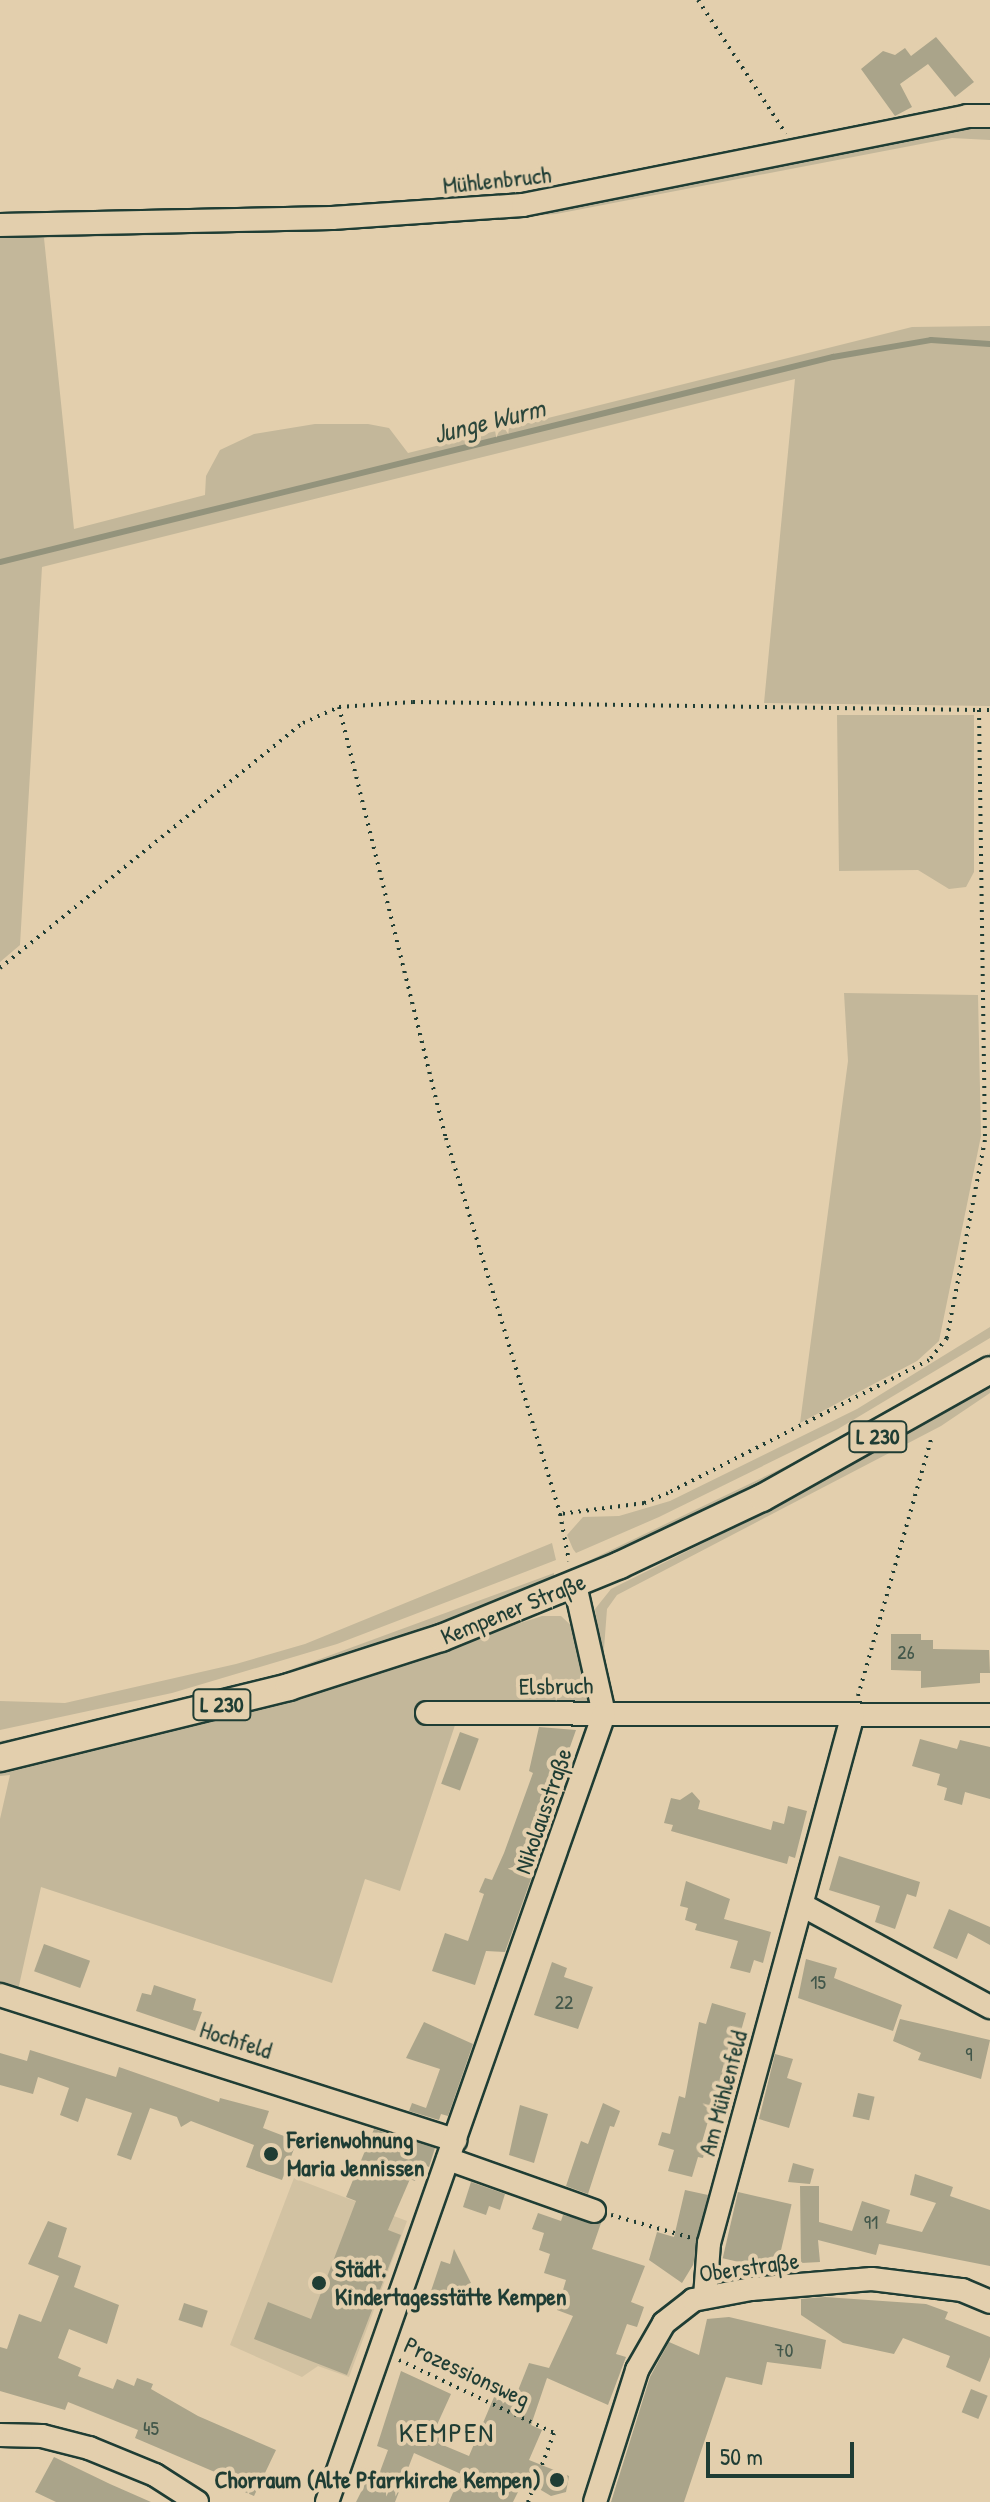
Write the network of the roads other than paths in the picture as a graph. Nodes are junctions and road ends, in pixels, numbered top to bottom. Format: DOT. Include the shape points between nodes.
graph roads {
  1 [pos="990,116"];
  2 [pos="0,225"];
  3 [pos="990,1370"];
  4 [pos="572,1573"];
  5 [pos="427,1713"];
  6 [pos="604,1714"];
  7 [pos="853,1714"];
  8 [pos="990,1715"];
  9 [pos="0,1758"];
  10 [pos="802,1905"];
  11 [pos="0,1995"];
  12 [pos="990,2007"];
  13 [pos="451,2150"];
  14 [pos="594,2211"];
  15 [pos="705,2297"];
  16 [pos="990,2302"];
  17 [pos="0,2435"];
  18 [pos="197,2502"];
  19 [pos="327,2502"];
  20 [pos="595,2502"];
  1 -- 2 [label="street, Mühlenbruch" via="967,116 509,207 332,218"];
  3 -- 4 [label="main road, Kempener Straße / L 230" via="841,1458"];
  4 -- 6 [label="street, Elsbruch"];
  4 -- 9 [label="main road, Kempener Straße / L 230" via="441,1638 289,1687"];
  5 -- 6 [label="street, Elsbruch"];
  6 -- 7 [label="street"];
  6 -- 13 [label="street, Nikolausstraße"];
  7 -- 8 [label="street"];
  7 -- 10 [label="street, Am Mühlenfeld"];
  10 -- 12 [label="street"];
  10 -- 15 [label="street, Am Mühlenfeld" via="709,2243"];
  11 -- 13 [label="street, Hochfeld"];
  13 -- 14 [label="street"];
  13 -- 19 [label="street, Nikolausstraße"];
  15 -- 16 [label="street, Oberstraße" via="872,2279 962,2290"];
  15 -- 20 [label="street, Oberstraße" via="664,2323 637,2370"];
  17 -- 18 [label="street" via="42,2436 89,2448 155,2475"];
}
